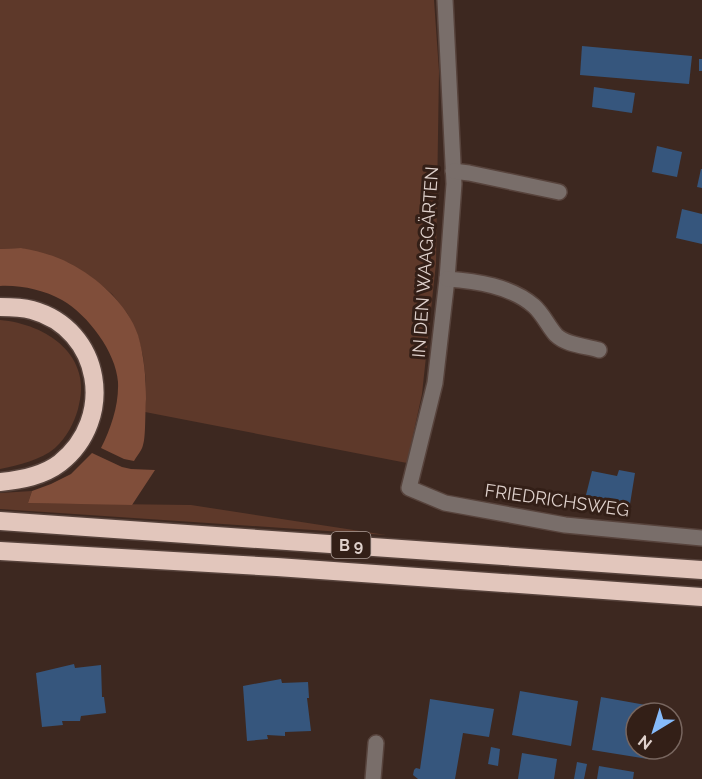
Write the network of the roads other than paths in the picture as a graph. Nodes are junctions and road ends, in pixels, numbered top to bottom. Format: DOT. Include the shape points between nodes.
graph roads {
  1 [pos="445,0"];
  2 [pos="453,171"];
  3 [pos="559,192"];
  4 [pos="447,279"];
  5 [pos="0,307"];
  6 [pos="599,350"];
  7 [pos="0,482"];
  8 [pos="409,488"];
  9 [pos="0,520"];
  10 [pos="702,538"];
  11 [pos="0,551"];
  12 [pos="702,570"];
  13 [pos="702,597"];
  14 [pos="376,742"];
  15 [pos="373,779"];
  1 -- 2 [label="street, IN DEN WAAGGÄRTEN"];
  2 -- 3 [label="street"];
  2 -- 4 [label="street, IN DEN WAAGGÄRTEN"];
  4 -- 6 [label="street" via="506,289 534,306 564,341"];
  4 -- 8 [label="street, IN DEN WAAGGÄRTEN" via="435,383"];
  5 -- 7 [label="highway" via="33,310 61,324 84,349 95,383 94,411 72,452 44,472"];
  8 -- 10 [label="street, FRIEDRICHSWEG" via="445,503 565,525"];
  9 -- 12 [label="highway, B 9"];
  11 -- 13 [label="highway, B 9"];
  14 -- 15 [label="street"];
}
